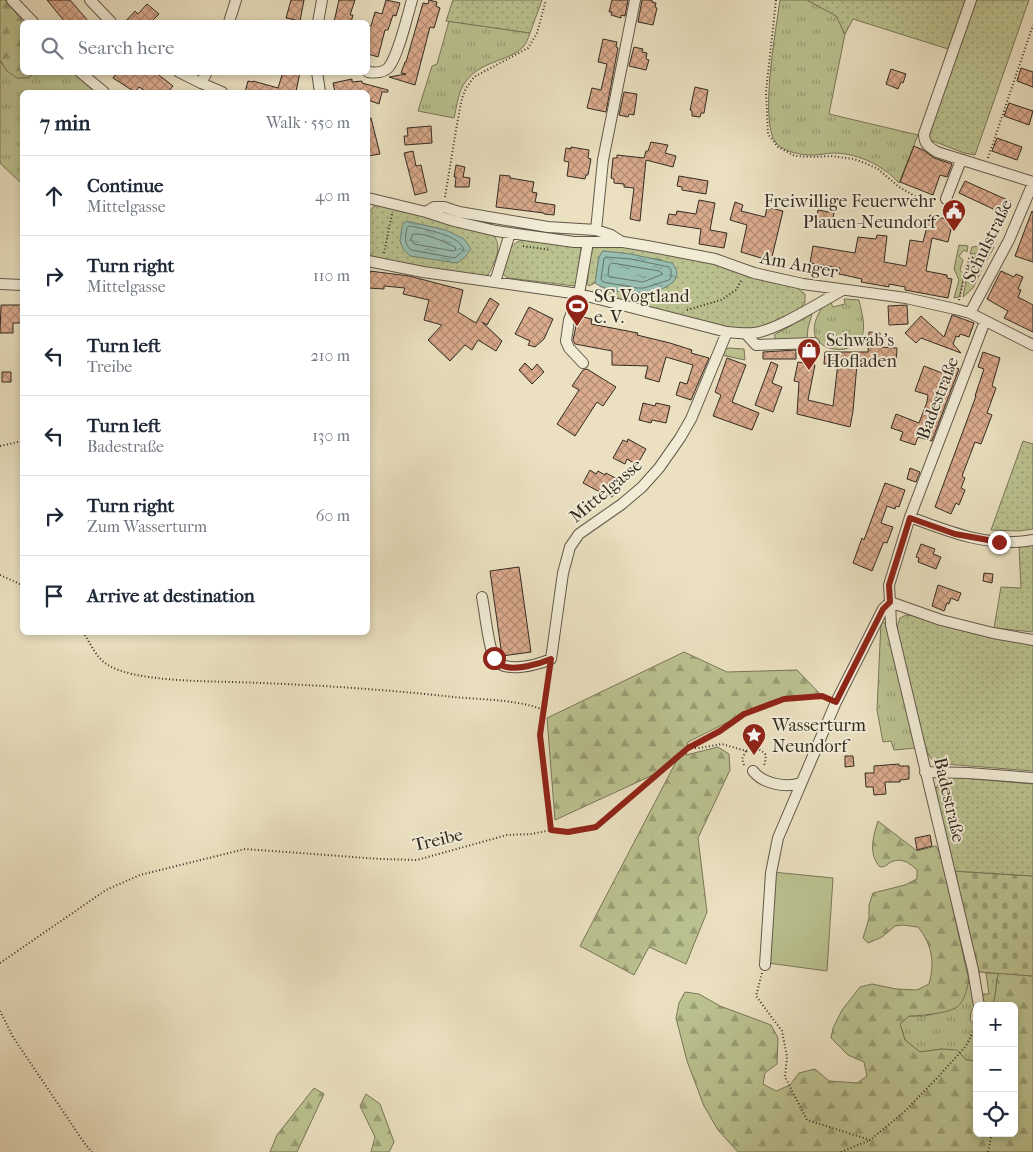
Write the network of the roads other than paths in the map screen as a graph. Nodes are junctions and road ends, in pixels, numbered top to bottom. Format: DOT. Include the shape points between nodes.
graph roads {
  1 [pos="12,0"];
  2 [pos="90,0"];
  3 [pos="236,0"];
  4 [pos="322,0"];
  5 [pos="412,0"];
  6 [pos="635,0"];
  7 [pos="971,0"];
  8 [pos="31,20"];
  9 [pos="108,20"];
  10 [pos="230,20"];
  11 [pos="318,20"];
  12 [pos="370,72"];
  13 [pos="84,75"];
  14 [pos="185,75"];
  15 [pos="205,75"];
  16 [pos="317,75"];
  17 [pos="201,83"];
  18 [pos="102,90"];
  19 [pos="217,90"];
  20 [pos="320,90"];
  21 [pos="961,160"];
  22 [pos="1033,183"];
  23 [pos="370,198"];
  24 [pos="946,199"];
  25 [pos="426,212"];
  26 [pos="596,230"];
  27 [pos="510,233"];
  28 [pos="588,242"];
  29 [pos="622,242"];
  30 [pos="370,261"];
  31 [pos="495,282"];
  32 [pos="0,284"];
  33 [pos="20,285"];
  34 [pos="843,290"];
  35 [pos="579,294"];
  36 [pos="970,313"];
  37 [pos="985,321"];
  38 [pos="727,332"];
  39 [pos="746,334"];
  40 [pos="814,343"];
  41 [pos="1033,345"];
  42 [pos="583,363"];
  43 [pos="910,518"];
  44 [pos="1033,540"];
  45 [pos="482,596"];
  46 [pos="890,602"];
  47 [pos="1033,640"];
  48 [pos="752,771"];
  49 [pos="925,772"];
  50 [pos="1033,778"];
  51 [pos="801,783"];
  52 [pos="765,965"];
  53 [pos="979,1002"];
  1 -- 8 [label="street"];
  2 -- 9 [label="street"];
  3 -- 10 [label="street"];
  4 -- 11 [label="street"];
  5 -- 12 [label="street" via="389,68"];
  6 -- 26 [label="street" via="603,160"];
  7 -- 21 [label="street" via="924,134 928,146"];
  13 -- 18 [label="street"];
  14 -- 17 [label="street"];
  15 -- 17 [label="street"];
  16 -- 20 [label="street"];
  17 -- 19 [label="street"];
  21 -- 22 [label="street"];
  21 -- 24 [label="street"];
  22 -- 36 [label="street, Schulstraße" via="1009,240"];
  23 -- 25 [label="street, Am Anger"];
  25 -- 26 [label="street, Am Anger" via="434,207 444,207 548,227"];
  25 -- 27 [label="street, Am Anger"];
  26 -- 29 [label="street, Am Anger"];
  27 -- 28 [label="street, Am Anger"];
  27 -- 31 [label="street"];
  28 -- 29 [label="street, Am Anger"];
  28 -- 35 [label="street"];
  29 -- 34 [label="street, Am Anger" via="715,259 747,271"];
  30 -- 31 [label="street, Am Anger"];
  31 -- 35 [label="street, Am Anger"];
  32 -- 33 [label="street"];
  34 -- 36 [label="street" via="906,298"];
  34 -- 39 [label="street, Am Anger" via="771,329"];
  35 -- 38 [label="street, Am Anger"];
  35 -- 42 [label="street" via="568,320 566,341"];
  36 -- 37 [label="street"];
  37 -- 41 [label="street"];
  37 -- 43 [label="street, Badestraße"];
  38 -- 39 [label="street, Am Anger"];
  38 -- 45 [label="street, Mittelgasse" via="691,419 659,468 622,504 579,534 570,547 563,573 551,659 538,665 502,666 494,658"];
  39 -- 40 [label="street" via="756,345"];
  43 -- 44 [label="street" via="979,539 999,542"];
  43 -- 46 [label="street, Badestraße" via="889,585"];
  46 -- 47 [label="street" via="941,620"];
  46 -- 49 [label="street, Badestraße" via="891,625"];
  46 -- 51 [label="street" via="883,609 836,702"];
  48 -- 51 [label="street" via="758,778 779,784 792,786"];
  49 -- 50 [label="street"];
  49 -- 53 [label="street, Badestraße"];
  51 -- 52 [label="street" via="778,838 771,873"];
}
